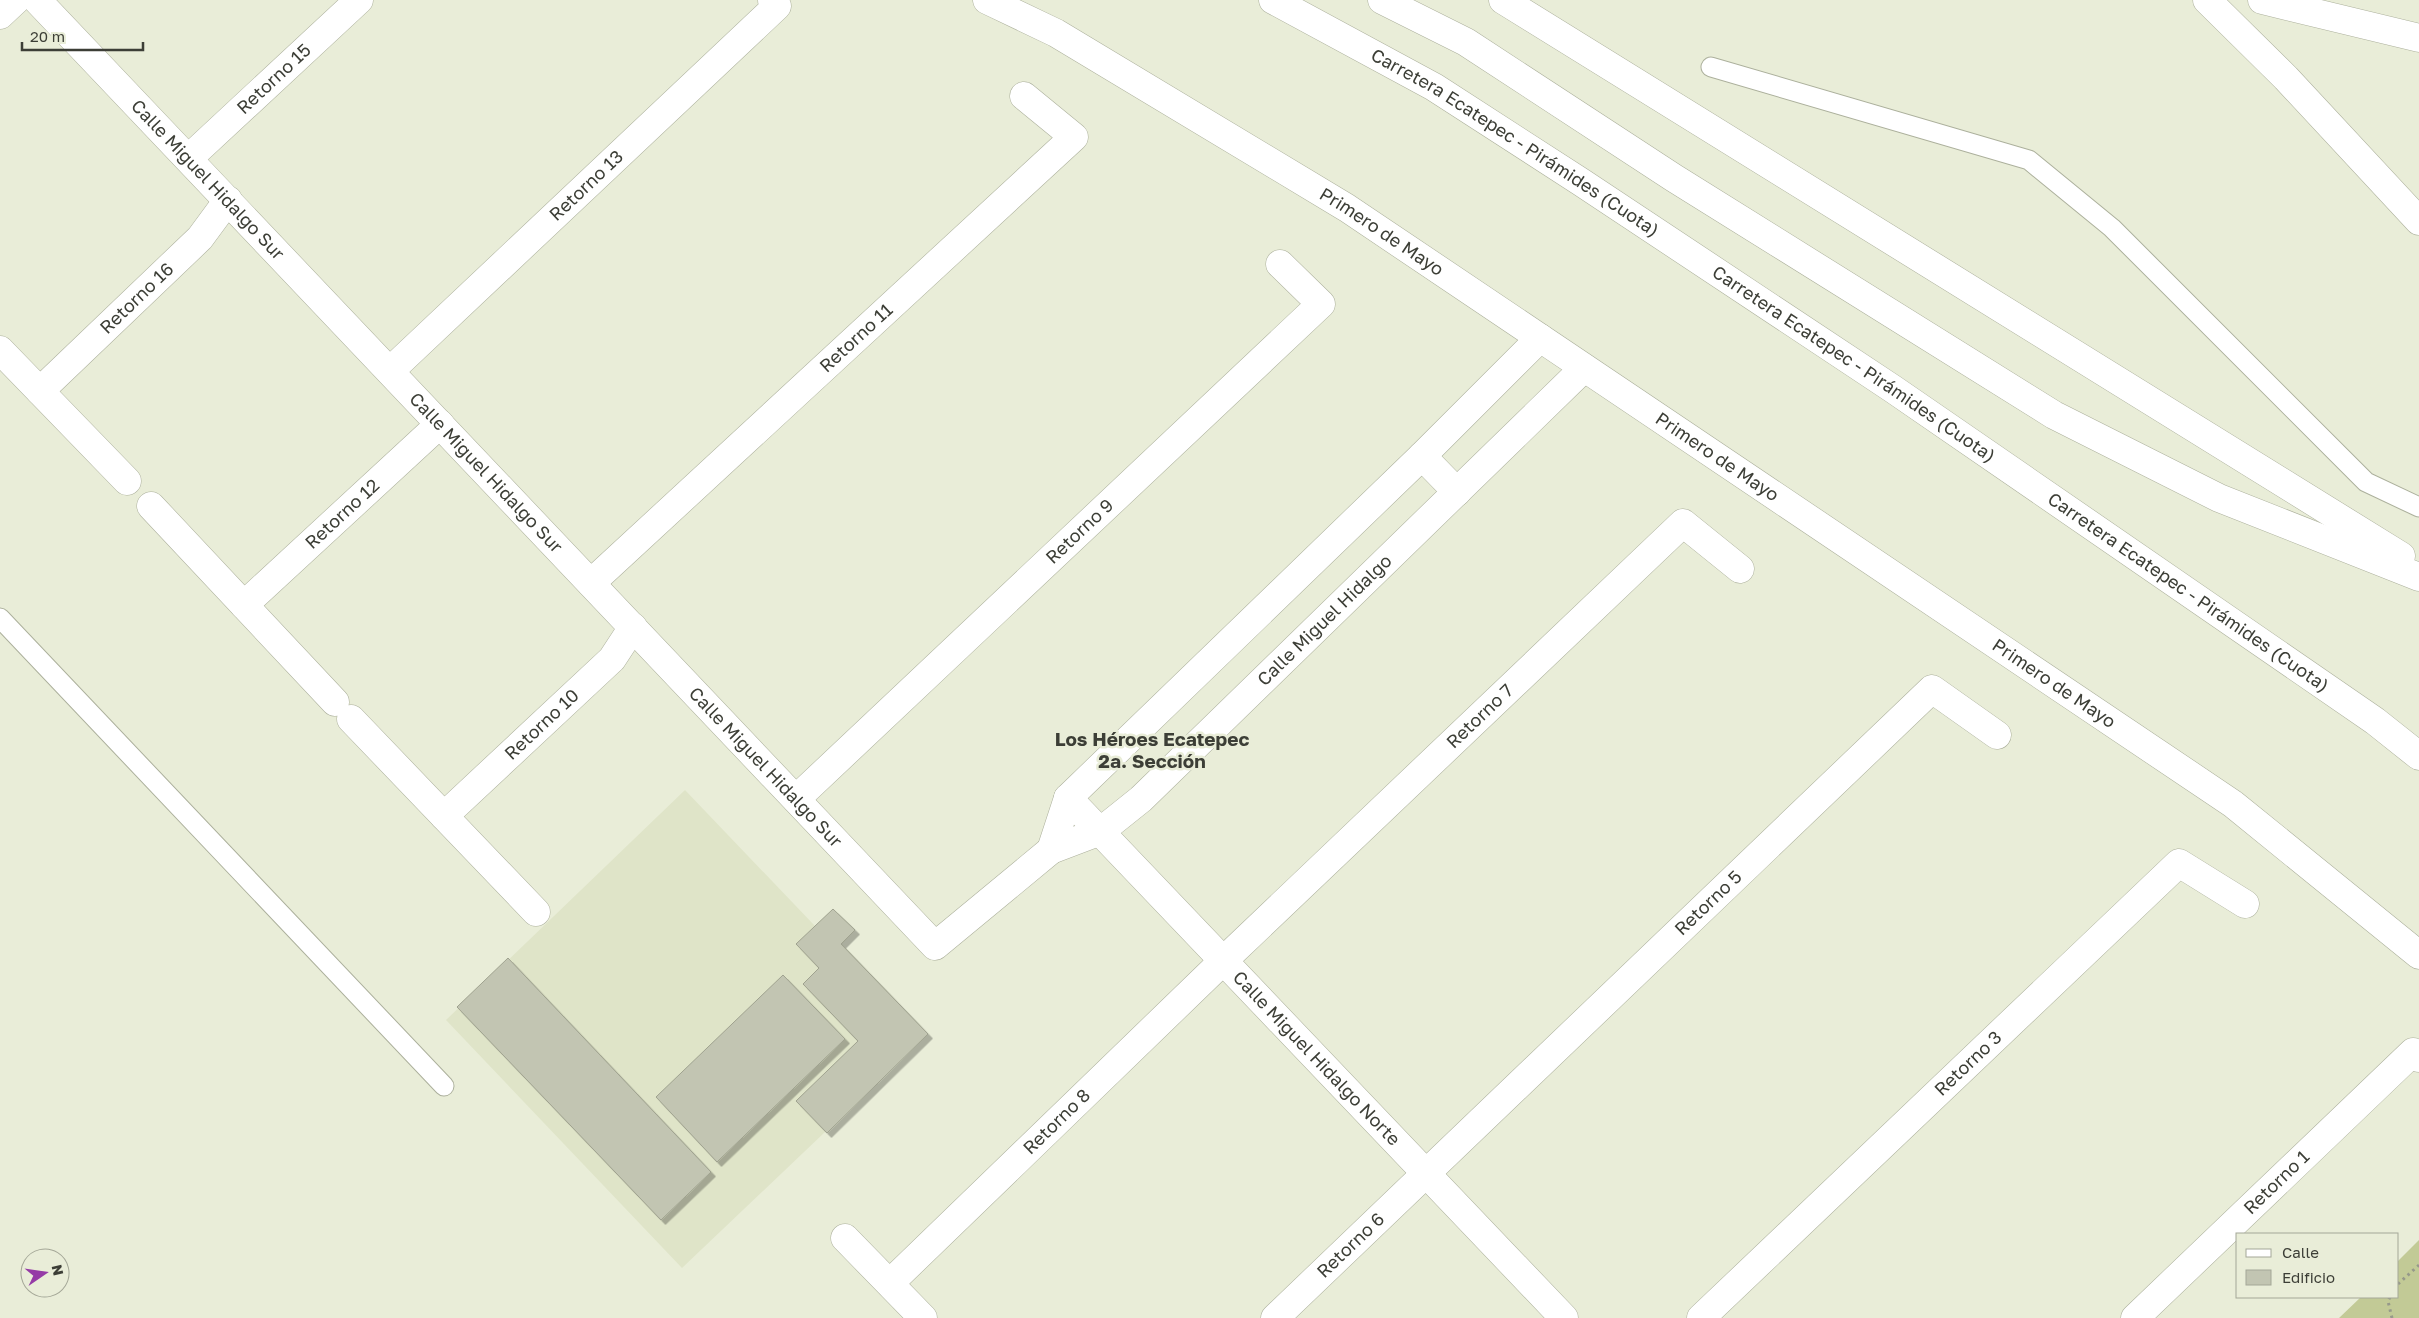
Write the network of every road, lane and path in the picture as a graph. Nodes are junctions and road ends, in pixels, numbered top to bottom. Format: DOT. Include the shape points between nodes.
graph roads {
  1 [pos="16,0"];
  2 [pos="38,0"];
  3 [pos="359,0"];
  4 [pos="772,0"];
  5 [pos="987,0"];
  6 [pos="1273,0"];
  7 [pos="1382,0"];
  8 [pos="1503,0"];
  9 [pos="2207,0"];
  10 [pos="2262,0"];
  11 [pos="0,15"];
  12 [pos="2419,38"];
  13 [pos="1711,67"];
  14 [pos="1024,96"];
  15 [pos="189,158"];
  16 [pos="228,200"];
  17 [pos="2419,221"];
  18 [pos="1280,264"];
  19 [pos="1540,338"];
  20 [pos="0,350"];
  21 [pos="1584,368"];
  22 [pos="390,372"];
  23 [pos="40,391"];
  24 [pos="440,424"];
  25 [pos="1422,456"];
  26 [pos="127,481"];
  27 [pos="1457,492"];
  28 [pos="151,506"];
  29 [pos="2419,506"];
  30 [pos="1740,568"];
  31 [pos="2419,568"];
  32 [pos="2419,577"];
  33 [pos="591,583"];
  34 [pos="244,605"];
  35 [pos="0,618"];
  36 [pos="633,627"];
  37 [pos="1997,735"];
  38 [pos="2419,756"];
  39 [pos="1068,798"];
  40 [pos="796,799"];
  41 [pos="444,816"];
  42 [pos="1101,831"];
  43 [pos="1051,850"];
  44 [pos="2245,904"];
  45 [pos="536,912"];
  46 [pos="935,946"];
  47 [pos="2419,955"];
  48 [pos="1224,960"];
  49 [pos="2419,1058"];
  50 [pos="444,1086"];
  51 [pos="1426,1172"];
  52 [pos="846,1238"];
  53 [pos="2419,1265"];
  54 [pos="890,1283"];
  55 [pos="2399,1283"];
  56 [pos="2390,1298"];
  57 [pos="923,1318"];
  58 [pos="1275,1318"];
  59 [pos="1564,1318"];
  60 [pos="1701,1318"];
  61 [pos="2135,1318"];
  62 [pos="2392,1318"];
  1 -- 11 [label="main road"];
  2 -- 15 [label="main road, Calle Miguel Hidalgo Sur"];
  3 -- 15 [label="main road, Retorno 15"];
  4 -- 22 [label="main road, Retorno 13" via="777,6"];
  5 -- 19 [label="main road, Primero de Mayo" via="1056,33 1347,208"];
  6 -- 38 [label="main road, Carretera Ecatepec - Pirámides (Cuota)" via="1434,87 1581,182 1893,389 2375,720"];
  7 -- 32 [label="main road" via="1466,42 1674,178 2054,415 2219,498"];
  8 -- 31 [label="main road"];
  9 -- 17 [label="main road" via="2286,78"];
  10 -- 12 [label="main road"];
  13 -- 29 [label="lane" via="2028,160 2112,228 2366,482"];
  14 -- 33 [label="main road, Retorno 11" via="1074,137"];
  15 -- 16 [label="main road, Calle Miguel Hidalgo Sur"];
  16 -- 22 [label="main road, Calle Miguel Hidalgo Sur"];
  16 -- 23 [label="main road, Retorno 16" via="200,238"];
  18 -- 40 [label="main road, Retorno 9" via="1321,304"];
  19 -- 21 [label="main road, Primero de Mayo"];
  19 -- 25 [label="main road"];
  20 -- 23 [label="main road"];
  21 -- 27 [label="main road, Calle Miguel Hidalgo"];
  21 -- 47 [label="main road, Primero de Mayo" via="2233,804"];
  22 -- 24 [label="main road, Calle Miguel Hidalgo Sur"];
  23 -- 26 [label="main road"];
  24 -- 33 [label="main road, Calle Miguel Hidalgo Sur"];
  24 -- 34 [label="main road, Retorno 12"];
  25 -- 27 [label="main road"];
  25 -- 39 [label="main road"];
  27 -- 42 [label="main road, Calle Miguel Hidalgo" via="1141,798"];
  28 -- 34 [label="main road"];
  30 -- 48 [label="main road, Retorno 7" via="1683,523"];
  33 -- 36 [label="main road, Calle Miguel Hidalgo Sur"];
  34 -- 41 [label="main road"];
  35 -- 50 [label="lane"];
  36 -- 40 [label="main road, Calle Miguel Hidalgo Sur"];
  36 -- 41 [label="main road, Retorno 10" via="612,659"];
  37 -- 51 [label="main road, Retorno 5" via="1932,689"];
  39 -- 42 [label="main road, Calle Miguel Hidalgo Norte"];
  39 -- 43 [label="main road"];
  40 -- 46 [label="main road, Calle Miguel Hidalgo Sur"];
  41 -- 45 [label="main road"];
  42 -- 43 [label="main road, Calle Miguel Hidalgo"];
  42 -- 48 [label="main road, Calle Miguel Hidalgo Norte"];
  43 -- 46 [label="main road, Calle Miguel Hidalgo"];
  44 -- 60 [label="main road, Retorno 3" via="2179,863"];
  48 -- 51 [label="main road, Calle Miguel Hidalgo Norte"];
  48 -- 54 [label="main road, Retorno 8"];
  49 -- 61 [label="main road, Retorno 1" via="2413,1052"];
  51 -- 58 [label="main road, Retorno 6"];
  51 -- 59 [label="main road, Calle Miguel Hidalgo Norte"];
  52 -- 54 [label="main road"];
  53 -- 55 [label="path"];
  54 -- 57 [label="main road"];
  56 -- 62 [label="path"];
}
